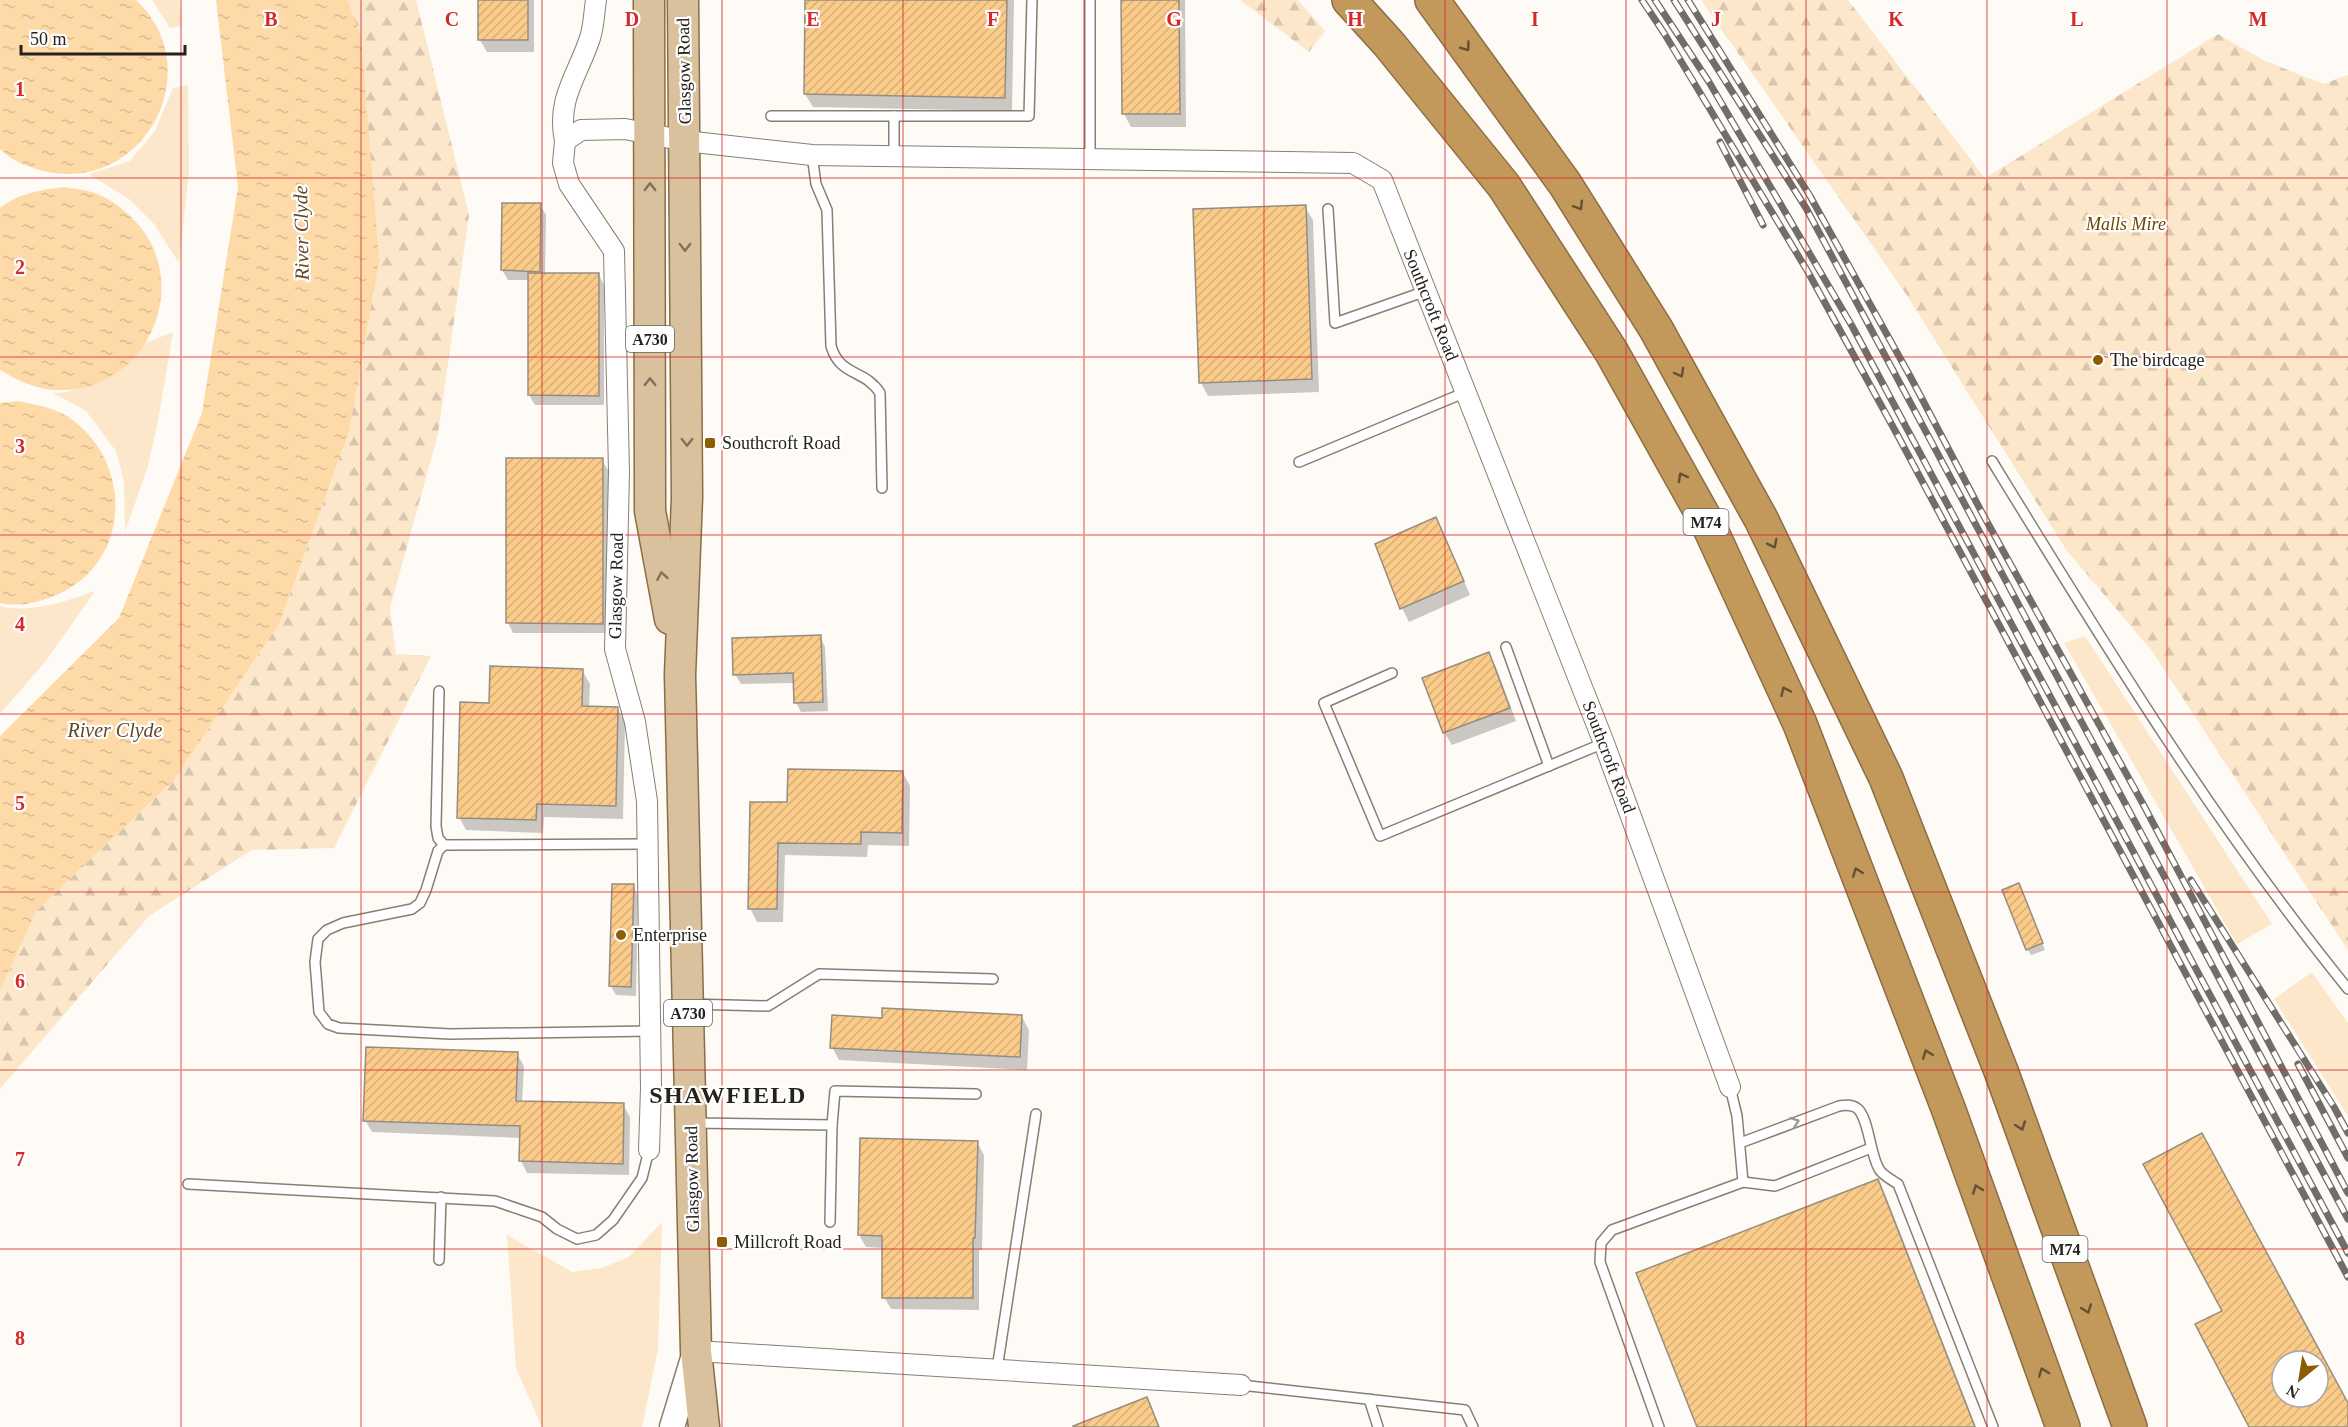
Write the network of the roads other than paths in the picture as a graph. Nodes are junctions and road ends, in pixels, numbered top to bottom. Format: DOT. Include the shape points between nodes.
graph roads {
  1 [pos="596,0"];
  2 [pos="649,0"];
  3 [pos="683,0"];
  4 [pos="1032,0"];
  5 [pos="1090,0"];
  6 [pos="1349,0"];
  7 [pos="1432,0"];
  8 [pos="771,116"];
  9 [pos="894,116"];
  10 [pos="650,133"];
  11 [pos="565,141"];
  12 [pos="685,141"];
  13 [pos="812,155"];
  14 [pos="894,157"];
  15 [pos="1090,159"];
  16 [pos="1328,209"];
  17 [pos="1426,291"];
  18 [pos="1466,392"];
  19 [pos="1992,461"];
  20 [pos="1299,462"];
  21 [pos="882,488"];
  22 [pos="1506,647"];
  23 [pos="1392,673"];
  24 [pos="680,675"];
  25 [pos="439,691"];
  26 [pos="1604,742"];
  27 [pos="1549,766"];
  28 [pos="648,844"];
  29 [pos="444,846"];
  30 [pos="993,979"];
  31 [pos="2348,989"];
  32 [pos="688,1004"];
  33 [pos="650,1031"];
  34 [pos="1730,1087"];
  35 [pos="976,1094"];
  36 [pos="1036,1114"];
  37 [pos="691,1123"];
  38 [pos="832,1125"];
  39 [pos="1740,1143"];
  40 [pos="1871,1148"];
  41 [pos="649,1150"];
  42 [pos="1743,1182"];
  43 [pos="188,1184"];
  44 [pos="441,1197"];
  45 [pos="830,1222"];
  46 [pos="439,1260"];
  47 [pos="696,1351"];
  48 [pos="997,1370"];
  49 [pos="1241,1385"];
  50 [pos="1369,1399"];
  51 [pos="672,1427"];
  52 [pos="704,1427"];
  53 [pos="1378,1427"];
  54 [pos="1473,1427"];
  55 [pos="1659,1427"];
  56 [pos="1993,1427"];
  57 [pos="2063,1427"];
  58 [pos="2130,1427"];
  1 -- 11 [label="street, Glasgow Road" via="591,37 567,92 562,125"];
  2 -- 10 [label="main road, Glasgow Road / A730"];
  3 -- 12 [label="main road, Glasgow Road / A730"];
  4 -- 9 [label="lane" via="1029,116"];
  5 -- 15 [label="lane"];
  57 -- 6 [label="highway, M74, one-way" via="1948,1108 1800,724 1709,526 1611,351 1504,186"];
  7 -- 58 [label="highway, M74, one-way" via="1565,184 1656,329 1761,519 1886,778 2001,1071"];
  8 -- 9 [label="lane"];
  9 -- 14 [label="lane"];
  10 -- 11 [label="street, Glasgow Road" via="581,130"];
  10 -- 12 [label="street, Glasgow Road"];
  24 -- 10 [label="main road, Glasgow Road / A730, one-way" via="650,511"];
  11 -- 28 [label="street, Glasgow Road" via="563,163 569,184 614,251 619,472 615,649 635,722 647,801"];
  12 -- 13 [label="street, Southcroft Road"];
  12 -- 24 [label="main road, Glasgow Road / A730, one-way" via="687,497"];
  13 -- 14 [label="street, Southcroft Road"];
  13 -- 21 [label="lane" via="816,184 827,210 831,346 840,365 875,385 880,393"];
  14 -- 15 [label="street, Southcroft Road"];
  15 -- 17 [label="street, Southcroft Road" via="1353,163 1382,180"];
  16 -- 17 [label="lane" via="1335,323"];
  17 -- 18 [label="street, Southcroft Road"];
  18 -- 20 [label="lane"];
  18 -- 26 [label="street, Southcroft Road"];
  19 -- 31 [label="lane" via="2129,682 2292,921"];
  22 -- 27 [label="lane"];
  23 -- 27 [label="lane" via="1324,703 1380,836"];
  24 -- 32 [label="main road, Glasgow Road / A730"];
  25 -- 29 [label="lane" via="436,826"];
  26 -- 27 [label="lane"];
  26 -- 34 [label="street, Southcroft Road"];
  28 -- 29 [label="lane"];
  28 -- 33 [label="street, Glasgow Road"];
  29 -- 33 [label="lane" via="438,851 420,903 412,909 344,923 318,939 315,962 319,1012 328,1024 362,1030 450,1034"];
  30 -- 32 [label="lane" via="819,974 768,1006"];
  32 -- 37 [label="main road, Glasgow Road / A730"];
  33 -- 41 [label="street, Glasgow Road"];
  34 -- 39 [label="lane"];
  35 -- 38 [label="lane" via="835,1091"];
  36 -- 48 [label="lane"];
  37 -- 38 [label="lane"];
  37 -- 47 [label="main road, Glasgow Road / A730"];
  38 -- 45 [label="lane"];
  39 -- 40 [label="lane, one-way" via="1848,1105 1857,1109 1864,1120"];
  39 -- 42 [label="lane"];
  40 -- 42 [label="lane" via="1775,1186"];
  40 -- 56 [label="lane" via="1880,1171 1898,1184"];
  41 -- 44 [label="lane" via="642,1178 613,1220 596,1235 577,1239 542,1217 495,1200"];
  42 -- 55 [label="lane" via="1612,1230 1601,1243 1600,1262"];
  43 -- 44 [label="lane"];
  44 -- 46 [label="lane"];
  47 -- 48 [label="street"];
  47 -- 51 [label="street, Glasgow Road"];
  47 -- 52 [label="main road, A730"];
  48 -- 49 [label="street"];
  49 -- 50 [label="lane"];
  50 -- 53 [label="lane"];
  50 -- 54 [label="lane" via="1465,1410"];
}
